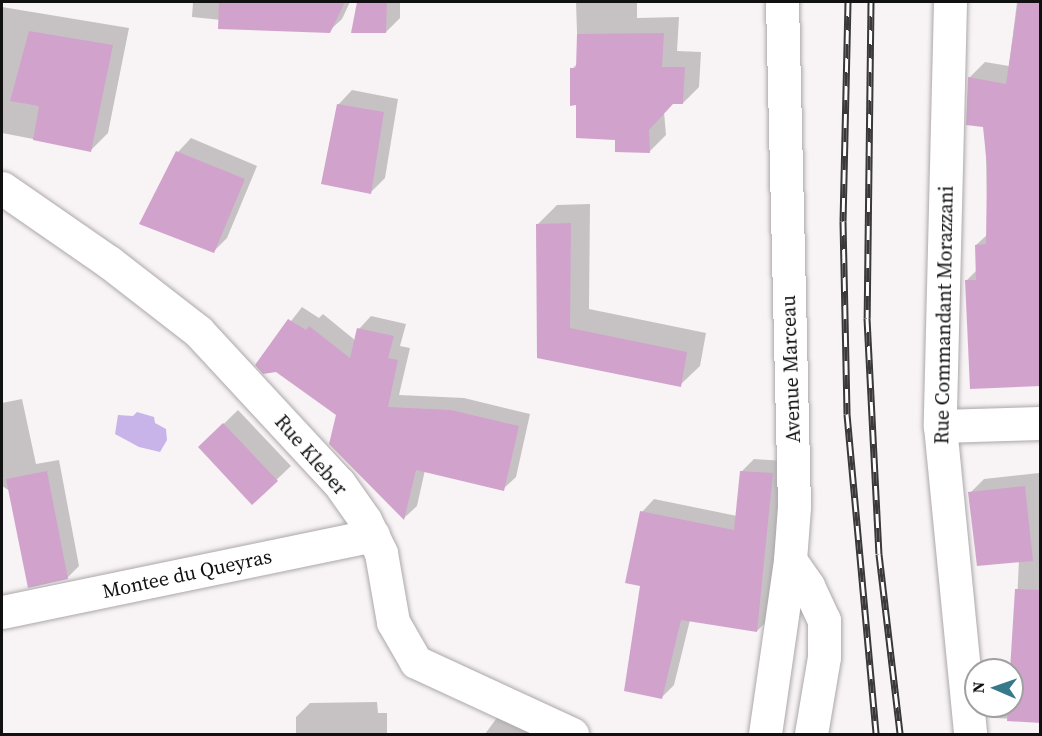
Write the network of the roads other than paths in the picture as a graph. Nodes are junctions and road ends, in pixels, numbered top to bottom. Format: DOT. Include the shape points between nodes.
graph roads {
  1 [pos="782,2"];
  2 [pos="950,2"];
  3 [pos="2,189"];
  4 [pos="1041,423"];
  5 [pos="940,426"];
  6 [pos="373,535"];
  7 [pos="790,560"];
  8 [pos="2,612"];
  9 [pos="572,735"];
  10 [pos="765,735"];
  11 [pos="811,735"];
  12 [pos="970,735"];
  1 -- 7 [label="street, Avenue Marceau" via="795,464"];
  2 -- 5 [label="street, Rue Commandant Morazzani"];
  3 -- 6 [label="street, Rue Kleber" via="109,262 198,331 339,483"];
  4 -- 5 [label="street"];
  5 -- 12 [label="street, Rue Commandant Morazzani"];
  6 -- 8 [label="street, Montee du Queyras"];
  6 -- 9 [label="street, Rue Kleber" via="384,568 393,622 416,662"];
  7 -- 10 [label="street, Avenue Marceau"];
  7 -- 11 [label="street" via="824,620 824,657"];
}
